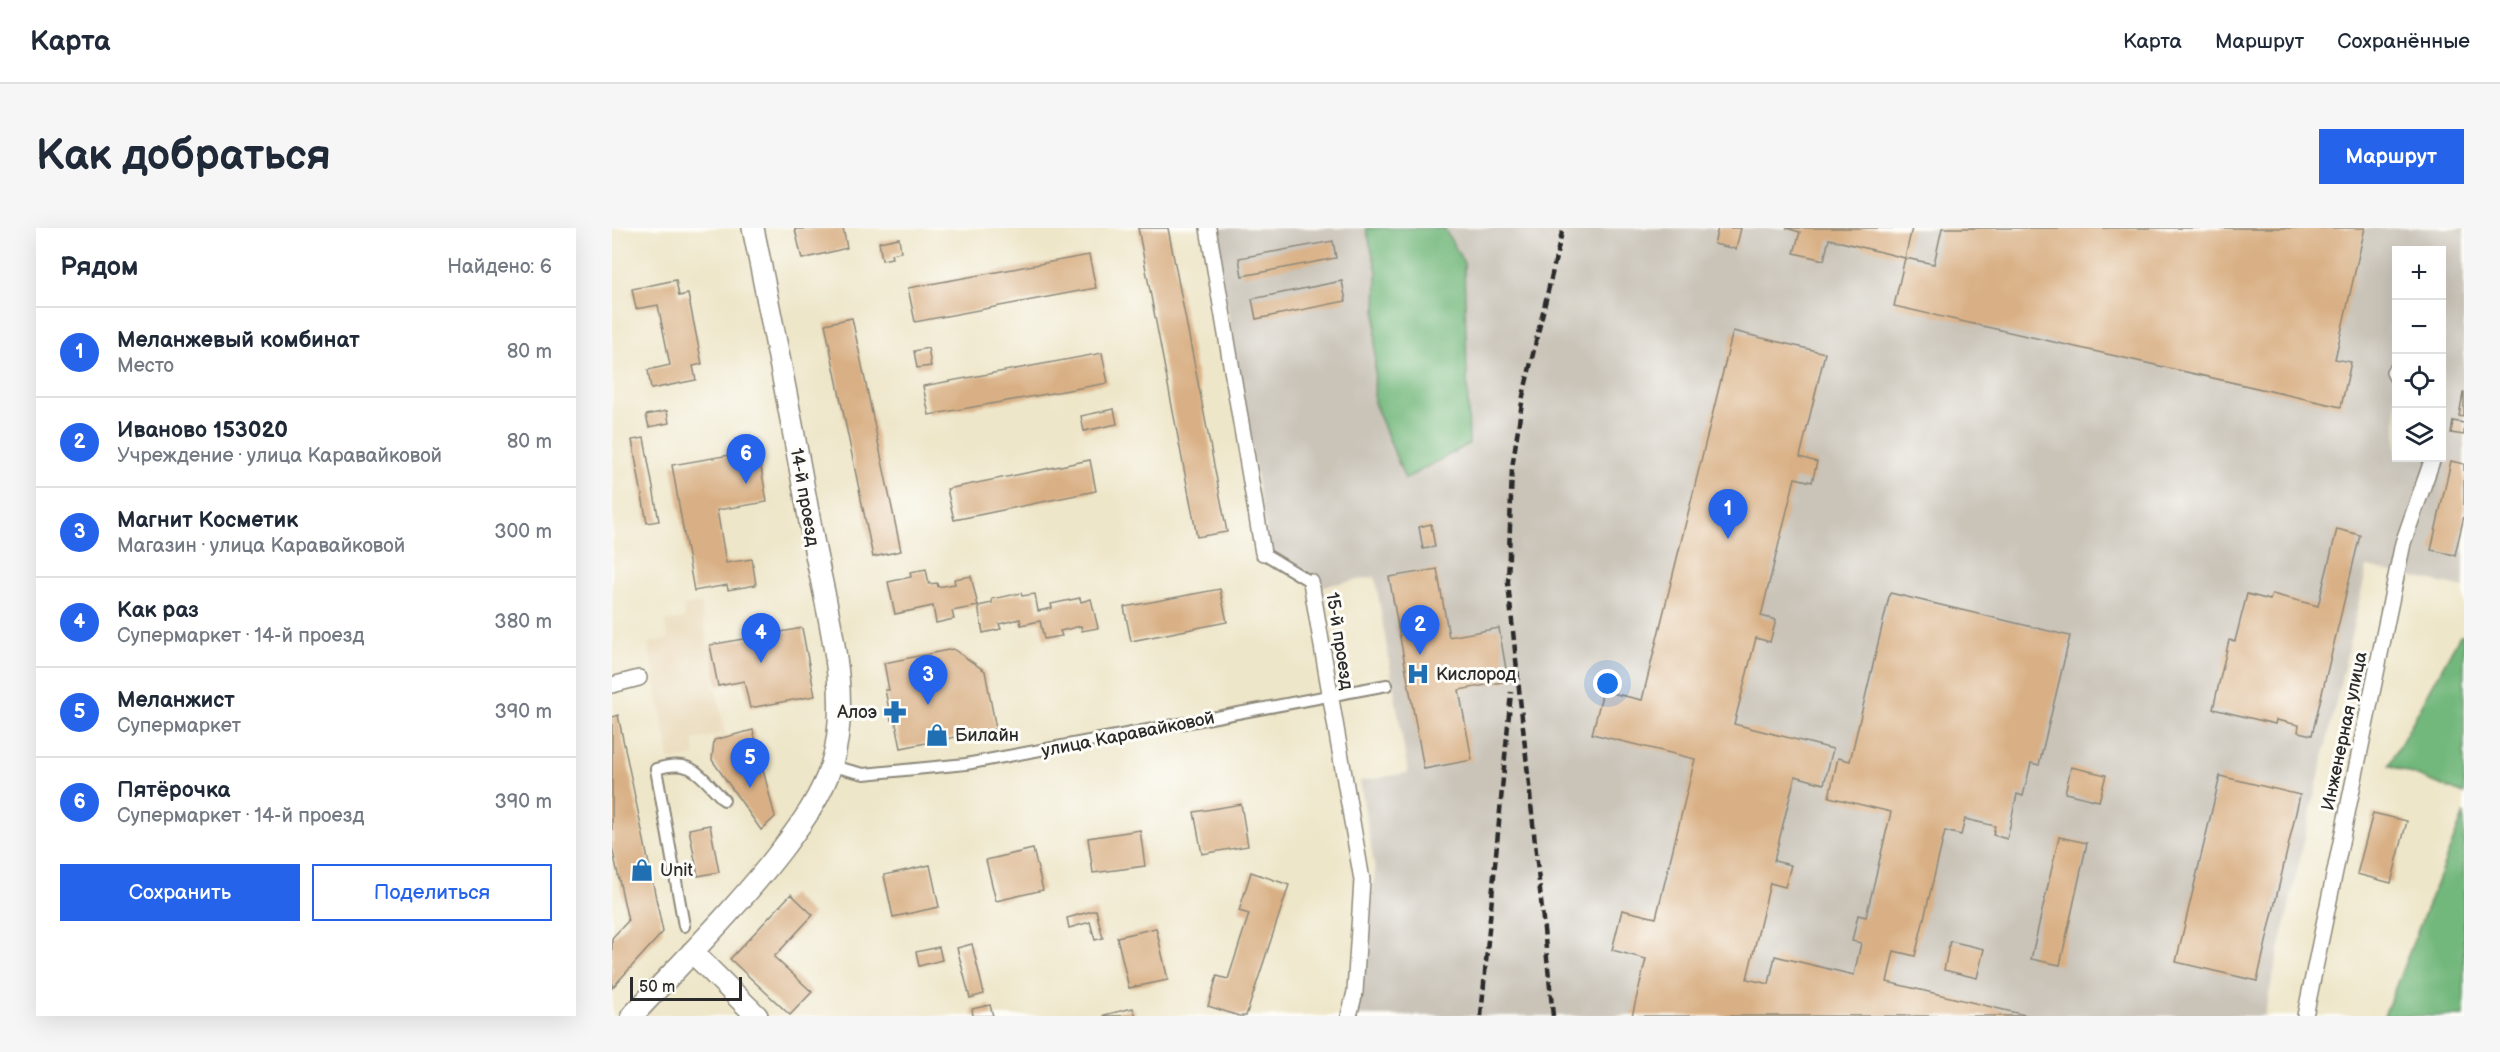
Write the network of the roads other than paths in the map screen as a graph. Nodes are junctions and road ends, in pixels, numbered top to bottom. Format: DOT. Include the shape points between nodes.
graph roads {
  1 [pos="753,228"];
  2 [pos="1208,228"];
  3 [pos="2432,462"];
  4 [pos="1263,553"];
  5 [pos="1311,582"];
  6 [pos="639,678"];
  7 [pos="612,685"];
  8 [pos="1387,685"];
  9 [pos="1330,697"];
  10 [pos="831,766"];
  11 [pos="724,800"];
  12 [pos="684,926"];
  13 [pos="692,952"];
  14 [pos="632,1016"];
  15 [pos="757,1016"];
  16 [pos="1349,1016"];
  17 [pos="2305,1016"];
  1 -- 10 [label="main road, 14-й проезд" via="781,359 839,688 841,706"];
  2 -- 4 [label="street, 15-й проезд"];
  3 -- 17 [label="street, Инженерная улица" via="2403,543"];
  4 -- 5 [label="street, 15-й проезд"];
  5 -- 9 [label="street, 15-й проезд"];
  6 -- 7 [label="street"];
  8 -- 9 [label="street, улица Каравайковой"];
  9 -- 10 [label="street, улица Каравайковой" via="966,764 864,774"];
  9 -- 16 [label="street, 15-й проезд" via="1362,880 1356,992"];
  10 -- 13 [label="main road" via="794,833 730,914"];
  11 -- 12 [label="street" via="690,766 671,764 656,769"];
  13 -- 14 [label="main road"];
  13 -- 15 [label="main road"];
}
